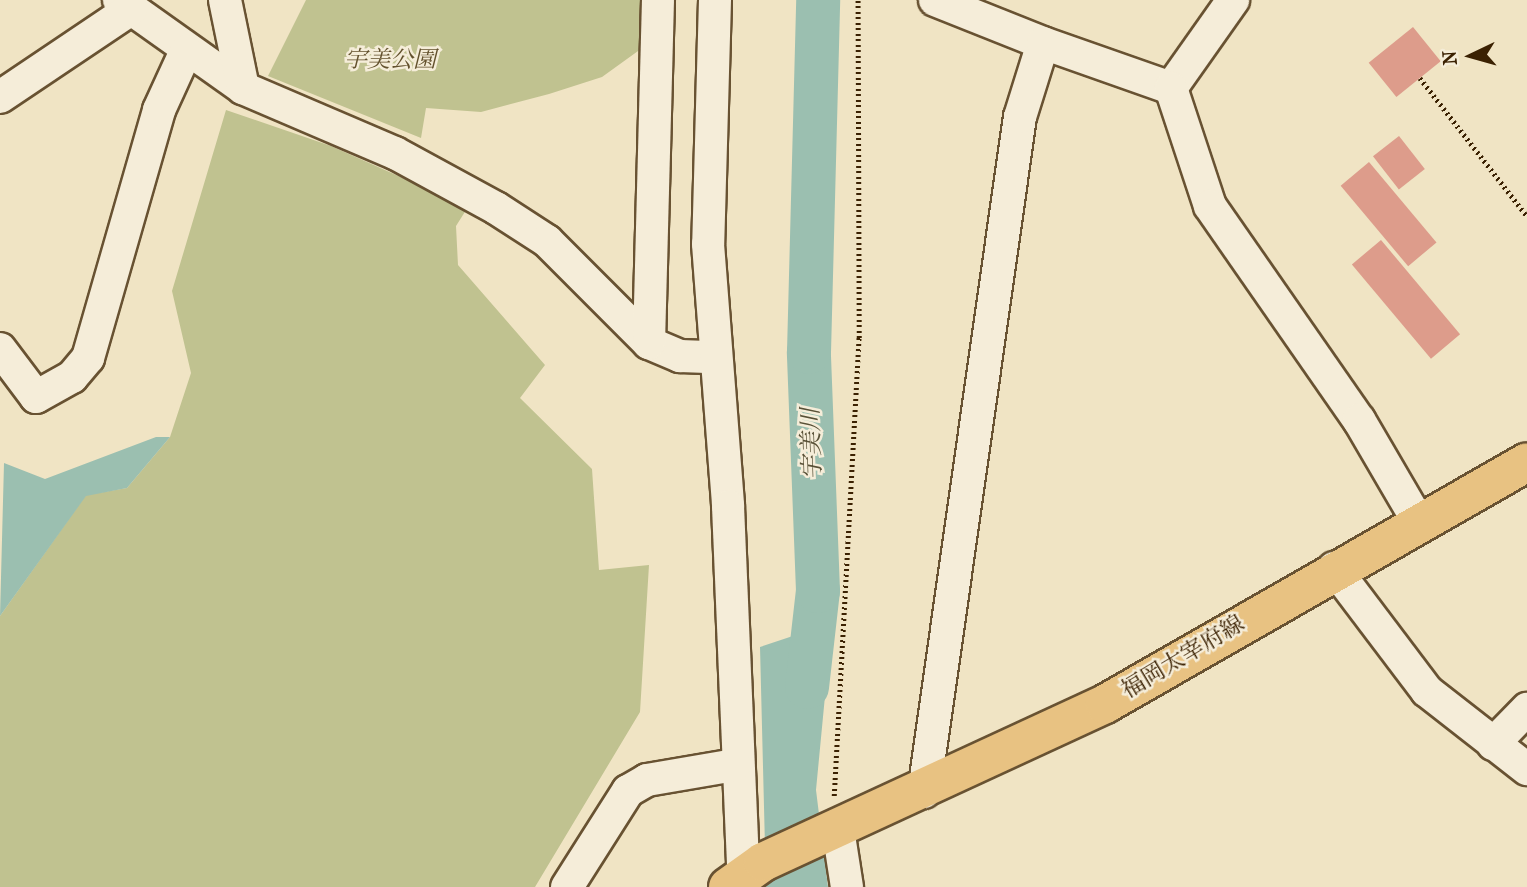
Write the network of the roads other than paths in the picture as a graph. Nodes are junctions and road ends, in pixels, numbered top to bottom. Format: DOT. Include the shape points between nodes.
graph roads {
  1 [pos="225,0"];
  2 [pos="658,0"];
  3 [pos="715,0"];
  4 [pos="935,0"];
  5 [pos="1233,0"];
  6 [pos="125,4"];
  7 [pos="1043,43"];
  8 [pos="186,51"];
  9 [pos="243,88"];
  10 [pos="1171,89"];
  11 [pos="0,97"];
  12 [pos="649,344"];
  13 [pos="0,349"];
  14 [pos="714,357"];
  15 [pos="1527,462"];
  16 [pos="1418,521"];
  17 [pos="1334,568"];
  18 [pos="1527,709"];
  19 [pos="1493,744"];
  20 [pos="735,765"];
  21 [pos="1527,769"];
  22 [pos="924,792"];
  23 [pos="833,831"];
  24 [pos="744,878"];
  25 [pos="567,887"];
  26 [pos="847,887"];
  1 -- 9 [label="street"];
  2 -- 12 [label="street"];
  3 -- 14 [label="street" via="708,244"];
  4 -- 7 [label="street"];
  5 -- 10 [label="street"];
  6 -- 8 [label="street"];
  6 -- 11 [label="street"];
  7 -- 10 [label="street"];
  7 -- 22 [label="street" via="1020,117"];
  8 -- 9 [label="street"];
  8 -- 13 [label="street" via="159,110 89,358 72,377 36,397"];
  9 -- 12 [label="street" via="395,153 496,208 547,241"];
  10 -- 16 [label="street" via="1210,206 1359,420"];
  12 -- 14 [label="street" via="680,356"];
  14 -- 20 [label="street" via="728,506"];
  15 -- 16 [label="main road, 福岡太宰府線"];
  16 -- 17 [label="main road, 福岡太宰府線"];
  17 -- 19 [label="street" via="1427,691"];
  17 -- 22 [label="main road, 福岡太宰府線" via="1105,704"];
  18 -- 19 [label="street"];
  19 -- 21 [label="street"];
  20 -- 24 [label="street"];
  20 -- 25 [label="street" via="647,779 628,791"];
  22 -- 23 [label="main road, 福岡太宰府線"];
  23 -- 24 [label="main road, 福岡太宰府線"];
  23 -- 26 [label="street"];
}
